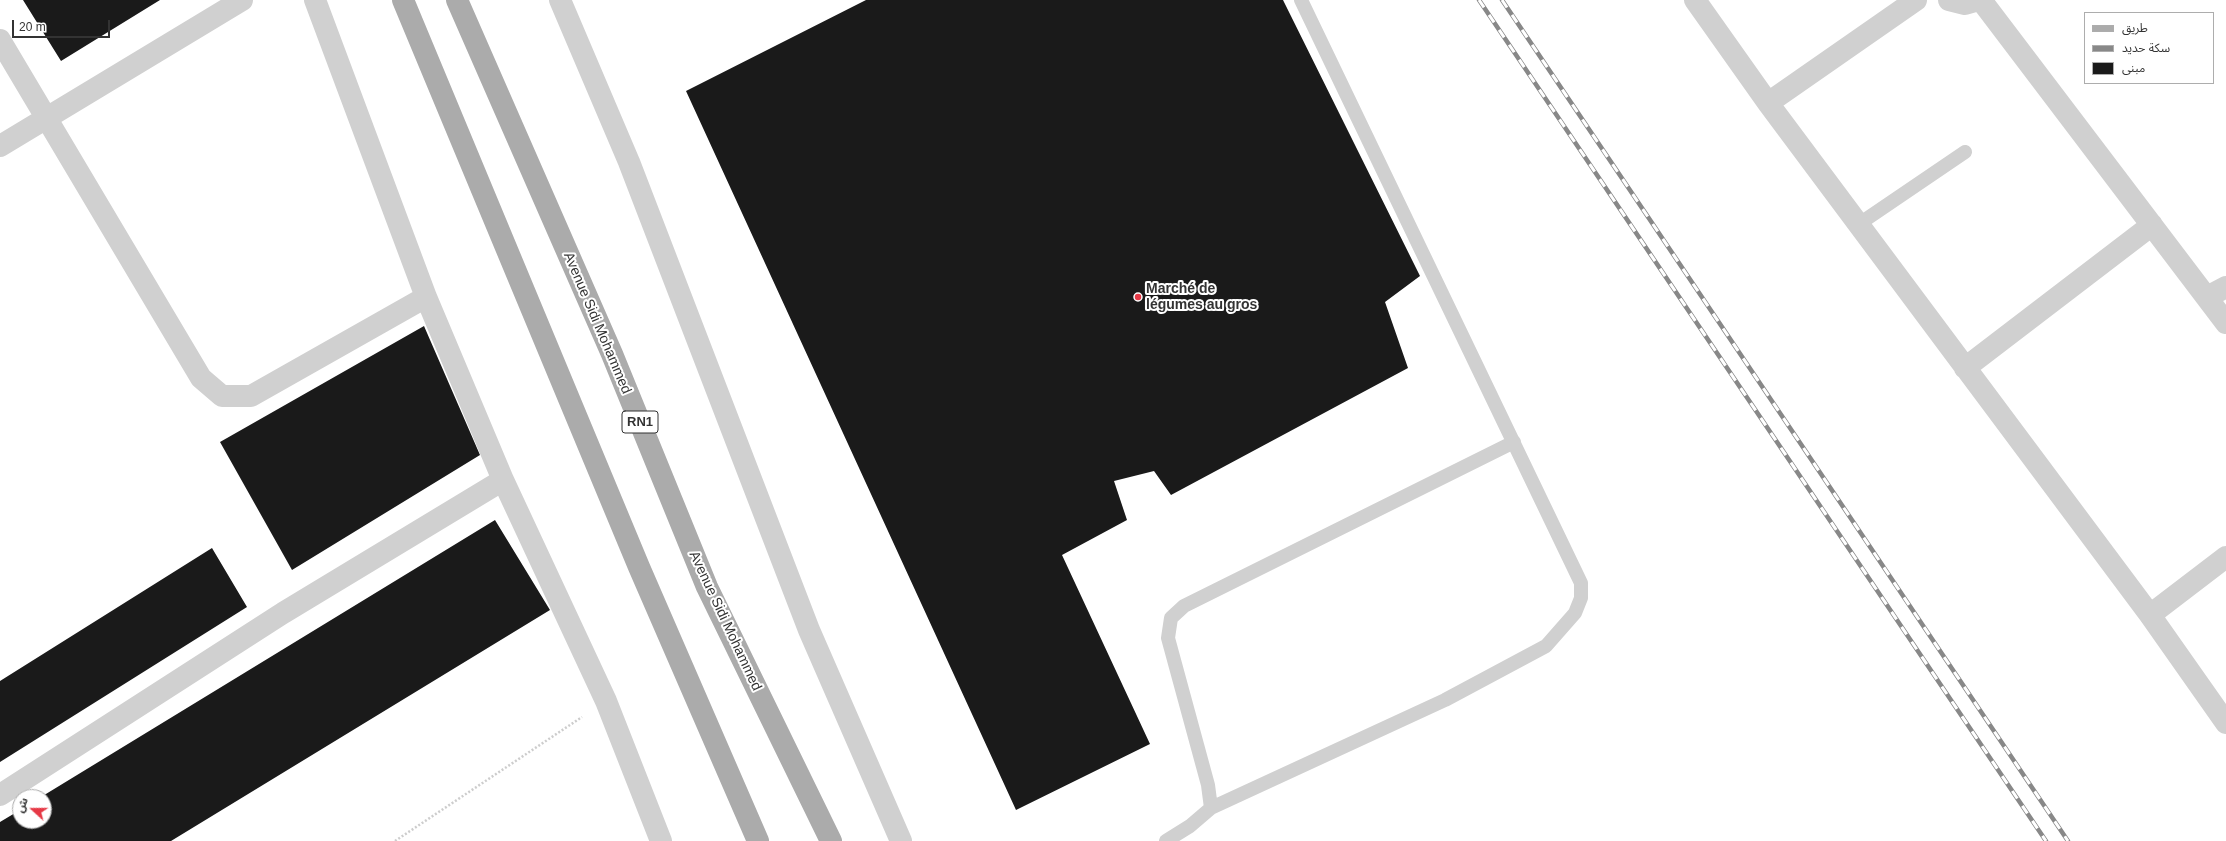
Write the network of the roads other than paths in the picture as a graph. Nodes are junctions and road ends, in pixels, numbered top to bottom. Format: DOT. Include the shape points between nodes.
graph roads {
  1 [pos="242,0"];
  2 [pos="315,0"];
  3 [pos="403,0"];
  4 [pos="457,0"];
  5 [pos="560,0"];
  6 [pos="1301,0"];
  7 [pos="1695,0"];
  8 [pos="1916,0"];
  9 [pos="1949,0"];
  10 [pos="1980,0"];
  11 [pos="0,40"];
  12 [pos="1768,103"];
  13 [pos="47,119"];
  14 [pos="0,146"];
  15 [pos="1965,152"];
  16 [pos="1859,224"];
  17 [pos="2152,225"];
  18 [pos="2226,287"];
  19 [pos="426,297"];
  20 [pos="2207,297"];
  21 [pos="2226,323"];
  22 [pos="1965,368"];
  23 [pos="1514,442"];
  24 [pos="503,480"];
  25 [pos="2226,557"];
  26 [pos="2150,615"];
  27 [pos="2226,723"];
  28 [pos="0,795"];
  29 [pos="1211,808"];
  30 [pos="661,841"];
  31 [pos="758,841"];
  32 [pos="831,841"];
  33 [pos="901,841"];
  34 [pos="1166,841"];
  1 -- 13 [label="street"];
  2 -- 19 [label="street"];
  3 -- 31 [label="main road" via="639,567"];
  4 -- 32 [label="main road, Avenue Sidi Mohammed / RN1" via="609,347 707,587"];
  5 -- 33 [label="street" via="629,162 809,630"];
  6 -- 23 [label="lane"];
  7 -- 12 [label="street"];
  8 -- 12 [label="street"];
  9 -- 10 [label="street" via="1960,4"];
  10 -- 17 [label="street"];
  11 -- 13 [label="street"];
  12 -- 16 [label="street"];
  13 -- 14 [label="street"];
  13 -- 19 [label="street" via="201,378 222,396 251,396"];
  15 -- 16 [label="lane"];
  16 -- 22 [label="street"];
  17 -- 20 [label="street"];
  17 -- 22 [label="street"];
  18 -- 20 [label="street"];
  19 -- 24 [label="street"];
  20 -- 21 [label="street"];
  22 -- 26 [label="street"];
  23 -- 29 [label="lane" via="1184,606 1171,618 1168,638 1208,785"];
  23 -- 29 [label="lane" via="1581,583 1581,598 1575,613 1546,646 1452,697"];
  24 -- 28 [label="street" via="283,613"];
  24 -- 30 [label="street" via="606,701"];
  25 -- 26 [label="street"];
  26 -- 27 [label="street"];
  29 -- 34 [label="lane" via="1190,826"];
}
